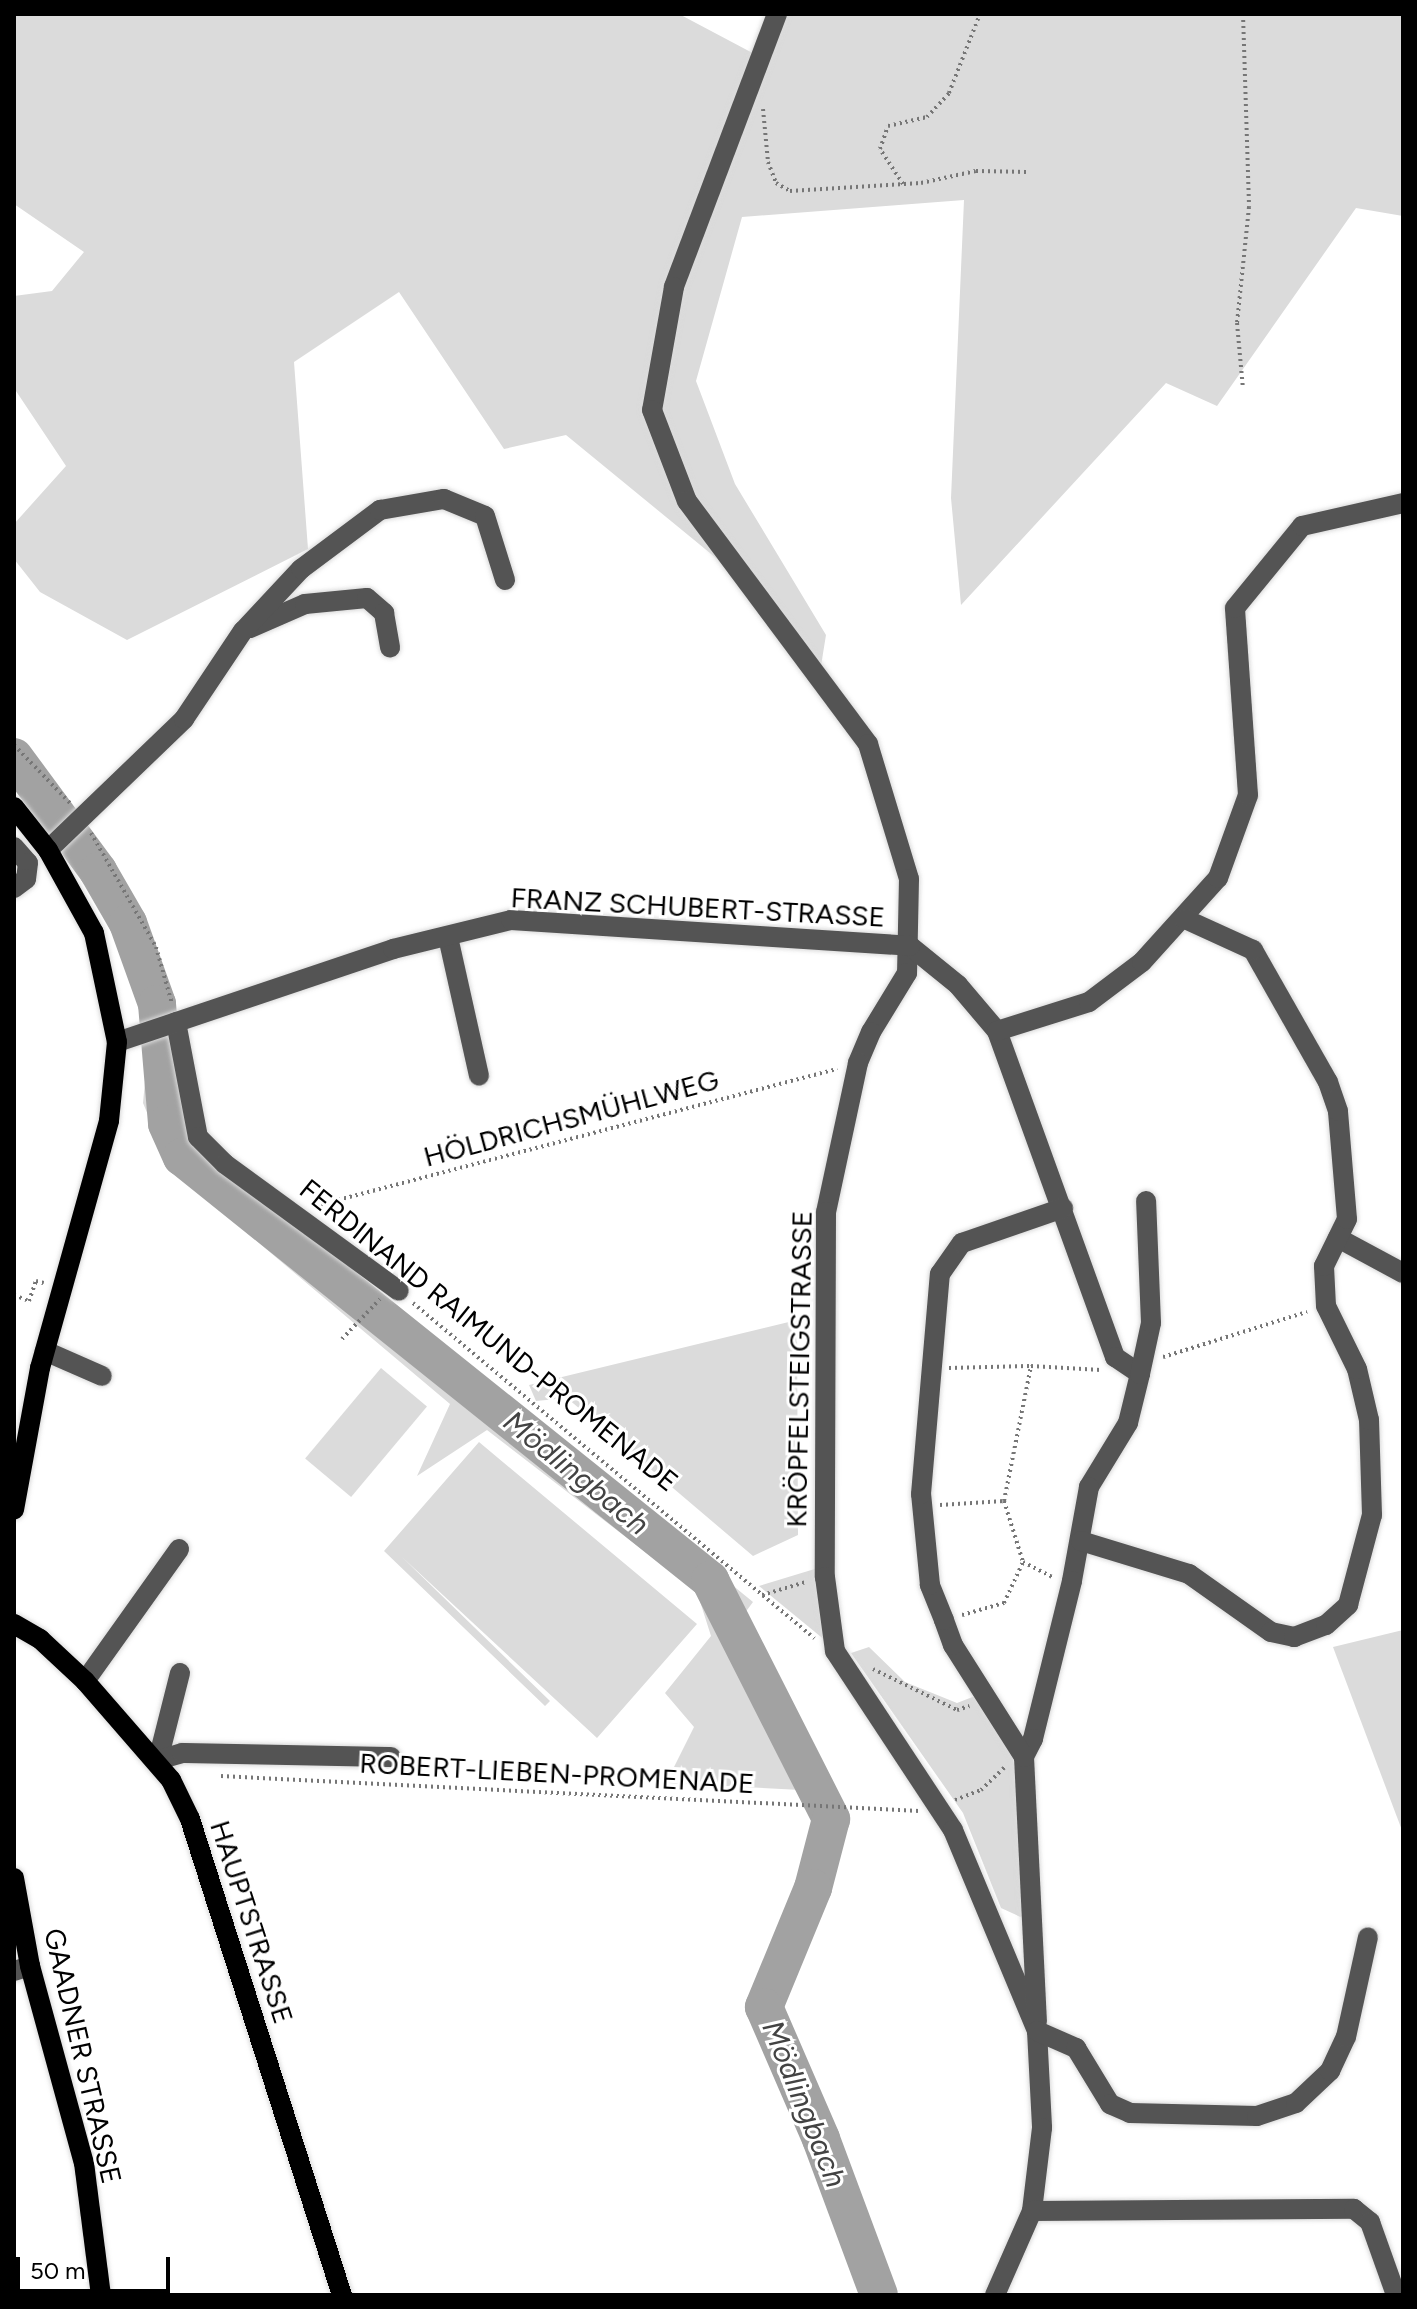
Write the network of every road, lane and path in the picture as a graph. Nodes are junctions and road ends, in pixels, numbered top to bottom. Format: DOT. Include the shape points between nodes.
graph roads {
  1 [pos="777,14"];
  2 [pos="980,14"];
  3 [pos="1243,14"];
  4 [pos="754,64"];
  5 [pos="1026,172"];
  6 [pos="903,184"];
  7 [pos="1243,389"];
  8 [pos="1403,503"];
  9 [pos="505,580"];
  10 [pos="243,631"];
  11 [pos="390,647"];
  12 [pos="14,745"];
  13 [pos="56,787"];
  14 [pos="14,807"];
  15 [pos="76,826"];
  16 [pos="14,847"];
  17 [pos="48,850"];
  18 [pos="14,888"];
  19 [pos="1185,919"];
  20 [pos="448,937"];
  21 [pos="910,946"];
  22 [pos="174,1023"];
  23 [pos="997,1031"];
  24 [pos="117,1042"];
  25 [pos="858,1063"];
  26 [pos="479,1076"];
  27 [pos="1146,1201"];
  28 [pos="1063,1208"];
  29 [pos="295,1211"];
  30 [pos="1338,1238"];
  31 [pos="1403,1273"];
  32 [pos="399,1291"];
  33 [pos="14,1295"];
  34 [pos="29,1301"];
  35 [pos="378,1302"];
  36 [pos="1326,1306"];
  37 [pos="342,1339"];
  38 [pos="45,1351"];
  39 [pos="1031,1366"];
  40 [pos="932,1368"];
  41 [pos="1140,1374"];
  42 [pos="102,1376"];
  43 [pos="1004,1501"];
  44 [pos="922,1506"];
  45 [pos="14,1510"];
  46 [pos="1081,1541"];
  47 [pos="179,1549"];
  48 [pos="1023,1562"];
  49 [pos="825,1577"];
  50 [pos="1072,1581"];
  51 [pos="762,1595"];
  52 [pos="944,1620"];
  53 [pos="14,1624"];
  54 [pos="835,1651"];
  55 [pos="864,1657"];
  56 [pos="180,1673"];
  57 [pos="85,1681"];
  58 [pos="988,1700"];
  59 [pos="391,1757"];
  60 [pos="1024,1757"];
  61 [pos="158,1760"];
  62 [pos="207,1775"];
  63 [pos="947,1806"];
  64 [pos="14,1878"];
  65 [pos="1368,1937"];
  66 [pos="22,1968"];
  67 [pos="1037,2031"];
  68 [pos="1032,2211"];
  69 [pos="101,2295"];
  70 [pos="342,2295"];
  71 [pos="995,2295"];
  72 [pos="1396,2295"];
  1 -- 4 [label="street, KRÖPFELSTEIGSTRASSE"];
  2 -- 6 [label="path" via="949,93 927,117 888,126 880,149"];
  3 -- 7 [label="path" via="1249,207 1237,323"];
  4 -- 6 [label="path" via="768,162 776,183 790,191"];
  4 -- 21 [label="street, KRÖPFELSTEIGSTRASSE" via="674,287 652,410 687,501 868,744 909,879"];
  5 -- 6 [label="path" via="976,171"];
  8 -- 19 [label="street" via="1302,526 1235,608 1248,795 1218,878"];
  9 -- 10 [label="street" via="485,516 444,499 380,510 301,569"];
  10 -- 11 [label="street" via="305,604 367,598 384,613"];
  10 -- 15 [label="street" via="184,719"];
  12 -- 13 [label="path"];
  14 -- 17 [label="main road"];
  15 -- 17 [label="street"];
  15 -- 22 [label="path" via="156,947"];
  16 -- 18 [label="street" via="28,863 26,879"];
  17 -- 24 [label="main road" via="94,933"];
  19 -- 23 [label="street" via="1142,962 1089,1002"];
  19 -- 30 [label="street" via="1253,950 1328,1082 1338,1111 1347,1219"];
  20 -- 21 [label="street, FRANZ SCHUBERT-STRASSE" via="511,920"];
  20 -- 22 [label="street, FRANZ SCHUBERT-STRASSE" via="393,949"];
  20 -- 26 [label="street"];
  21 -- 23 [label="street" via="958,985"];
  21 -- 25 [label="street, KRÖPFELSTEIGSTRASSE" via="907,973"];
  22 -- 24 [label="street, FRANZ SCHUBERT-STRASSE"];
  22 -- 29 [label="street, FERDINAND RAIMUND-PROMENADE" via="198,1137 225,1164"];
  23 -- 28 [label="street"];
  24 -- 38 [label="main road" via="109,1121"];
  25 -- 29 [label="path, HÖLDRICHSMÜHLWEG"];
  25 -- 49 [label="street, KRÖPFELSTEIGSTRASSE" via="826,1212"];
  27 -- 41 [label="street" via="1151,1323"];
  28 -- 40 [label="street" via="962,1243 940,1274"];
  28 -- 41 [label="street" via="1115,1357"];
  29 -- 32 [label="street, FERDINAND RAIMUND-PROMENADE"];
  30 -- 31 [label="street"];
  30 -- 36 [label="street" via="1324,1266"];
  32 -- 51 [label="path, FERDINAND RAIMUND-PROMENADE"];
  33 -- 34 [label="path"];
  35 -- 37 [label="path"];
  36 -- 41 [label="path" via="1155,1359"];
  36 -- 46 [label="street" via="1357,1369 1369,1420 1372,1515 1348,1605 1326,1625 1294,1637 1271,1632 1189,1574"];
  38 -- 42 [label="street"];
  38 -- 45 [label="main road" via="18,1465"];
  39 -- 40 [label="path"];
  39 -- 41 [label="path"];
  39 -- 43 [label="path"];
  40 -- 44 [label="street"];
  41 -- 46 [label="street" via="1128,1423 1089,1487"];
  43 -- 44 [label="path"];
  43 -- 48 [label="path"];
  44 -- 52 [label="street" via="930,1585"];
  46 -- 50 [label="street"];
  47 -- 57 [label="street"];
  48 -- 50 [label="path"];
  48 -- 52 [label="path" via="1004,1603"];
  49 -- 51 [label="path"];
  49 -- 54 [label="street, KRÖPFELSTEIGSTRASSE"];
  50 -- 60 [label="street"];
  51 -- 54 [label="path, FERDINAND RAIMUND-PROMENADE"];
  52 -- 58 [label="street"];
  53 -- 57 [label="main road, HAUPTSTRASSE" via="40,1639"];
  54 -- 63 [label="street, KRÖPFELSTEIGSTRASSE"];
  55 -- 58 [label="path" via="879,1676 957,1710"];
  56 -- 61 [label="street"];
  57 -- 61 [label="main road, HAUPTSTRASSE"];
  58 -- 60 [label="street"];
  59 -- 61 [label="street" via="182,1753"];
  60 -- 63 [label="path" via="1008,1764 981,1790"];
  60 -- 67 [label="street"];
  61 -- 70 [label="main road, HAUPTSTRASSE" via="190,1819"];
  62 -- 63 [label="path, ROBERT-LIEBEN-PROMENADE" via="838,1810"];
  63 -- 67 [label="street, KRÖPFELSTEIGSTRASSE"];
  64 -- 66 [label="main road, GAADNER STRASSE"];
  65 -- 67 [label="street" via="1346,2037 1330,2071 1296,2103 1257,2116 1130,2113 1110,2104 1076,2048"];
  66 -- 69 [label="main road, GAADNER STRASSE" via="84,2163"];
  67 -- 68 [label="street, KRÖPFELSTEIGSTRASSE" via="1042,2128"];
  68 -- 71 [label="street, KRÖPFELSTEIGSTRASSE"];
  68 -- 72 [label="street" via="1354,2209 1370,2222"];
}
